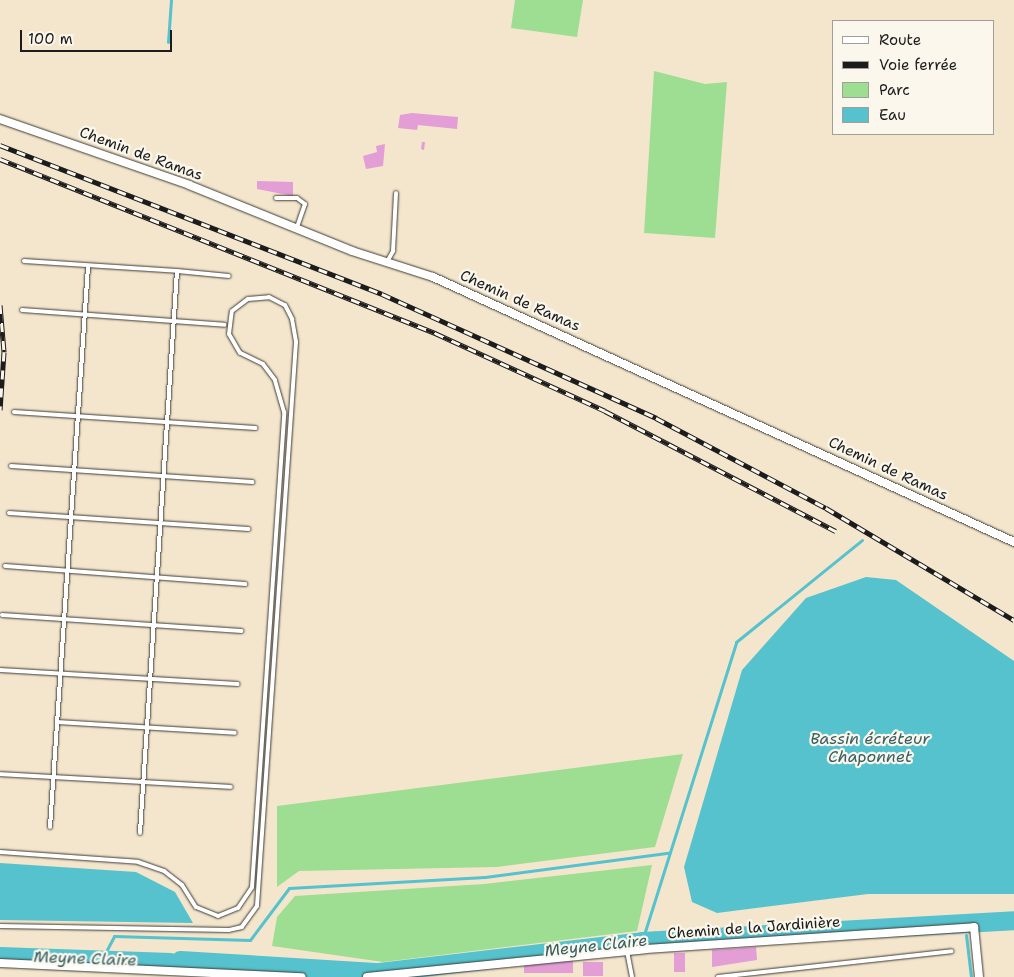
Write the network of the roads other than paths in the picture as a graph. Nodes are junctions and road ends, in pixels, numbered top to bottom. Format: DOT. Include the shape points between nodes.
graph roads {
  1 [pos="0,119"];
  2 [pos="396,193"];
  3 [pos="276,198"];
  4 [pos="297,227"];
  5 [pos="24,261"];
  6 [pos="387,262"];
  7 [pos="88,266"];
  8 [pos="177,271"];
  9 [pos="229,276"];
  10 [pos="22,310"];
  11 [pos="86,314"];
  12 [pos="175,320"];
  13 [pos="224,325"];
  14 [pos="14,412"];
  15 [pos="79,416"];
  16 [pos="168,422"];
  17 [pos="255,428"];
  18 [pos="11,466"];
  19 [pos="75,470"];
  20 [pos="165,476"];
  21 [pos="252,482"];
  22 [pos="9,513"];
  23 [pos="72,518"];
  24 [pos="161,524"];
  25 [pos="248,529"];
  26 [pos="1014,542"];
  27 [pos="5,566"];
  28 [pos="68,571"];
  29 [pos="158,578"];
  30 [pos="245,584"];
  31 [pos="2,615"];
  32 [pos="64,619"];
  33 [pos="154,626"];
  34 [pos="241,631"];
  35 [pos="0,670"];
  36 [pos="61,673"];
  37 [pos="151,679"];
  38 [pos="238,684"];
  39 [pos="57,722"];
  40 [pos="147,728"];
  41 [pos="234,733"];
  42 [pos="0,774"];
  43 [pos="54,778"];
  44 [pos="143,781"];
  45 [pos="231,787"];
  46 [pos="50,827"];
  47 [pos="140,833"];
  48 [pos="0,852"];
  49 [pos="0,926"];
  50 [pos="627,951"];
  51 [pos="952,951"];
  52 [pos="0,964"];
  53 [pos="302,977"];
  54 [pos="367,977"];
  55 [pos="632,977"];
  56 [pos="718,977"];
  57 [pos="979,977"];
  1 -- 4 [label="street, Chemin de Ramas"];
  2 -- 6 [label="lane" via="393,251"];
  3 -- 4 [label="lane" via="297,198 305,204"];
  4 -- 6 [label="street, Chemin de Ramas"];
  5 -- 7 [label="lane"];
  6 -- 26 [label="street, Chemin de Ramas" via="433,277"];
  7 -- 8 [label="lane"];
  7 -- 11 [label="lane"];
  8 -- 9 [label="lane"];
  8 -- 12 [label="lane"];
  10 -- 11 [label="lane"];
  11 -- 12 [label="lane"];
  11 -- 15 [label="lane"];
  12 -- 13 [label="lane"];
  12 -- 16 [label="lane"];
  14 -- 15 [label="lane"];
  15 -- 16 [label="lane"];
  15 -- 19 [label="lane"];
  16 -- 17 [label="lane"];
  16 -- 20 [label="lane"];
  18 -- 19 [label="lane"];
  19 -- 20 [label="lane"];
  19 -- 23 [label="lane"];
  20 -- 21 [label="lane"];
  20 -- 24 [label="lane"];
  22 -- 23 [label="lane"];
  23 -- 24 [label="lane"];
  23 -- 28 [label="lane"];
  24 -- 25 [label="lane"];
  24 -- 29 [label="lane"];
  27 -- 28 [label="lane"];
  28 -- 29 [label="lane"];
  28 -- 32 [label="lane"];
  29 -- 30 [label="lane"];
  29 -- 33 [label="lane"];
  31 -- 32 [label="lane"];
  32 -- 33 [label="lane"];
  32 -- 36 [label="lane"];
  33 -- 34 [label="lane"];
  33 -- 37 [label="lane"];
  35 -- 36 [label="lane"];
  36 -- 37 [label="lane"];
  36 -- 39 [label="lane"];
  37 -- 38 [label="lane"];
  37 -- 40 [label="lane"];
  39 -- 40 [label="lane"];
  39 -- 43 [label="lane"];
  40 -- 41 [label="lane"];
  40 -- 44 [label="lane"];
  42 -- 43 [label="lane"];
  43 -- 44 [label="lane"];
  43 -- 46 [label="lane"];
  44 -- 45 [label="lane"];
  44 -- 47 [label="lane"];
  48 -- 49 [label="lane" via="138,862 164,871 182,885 196,907 218,916 238,908 252,887 284,412 275,380 263,364 240,353 229,334 232,311 248,300 269,297 285,306 292,318 296,342 257,906 242,927 229,930"];
  50 -- 54 [label="street, Chemin de la Jardinière"];
  50 -- 55 [label="lane"];
  50 -- 57 [label="street, Chemin de la Jardinière" via="974,928"];
  51 -- 56 [label="lane"];
  52 -- 53 [label="street"];
}
